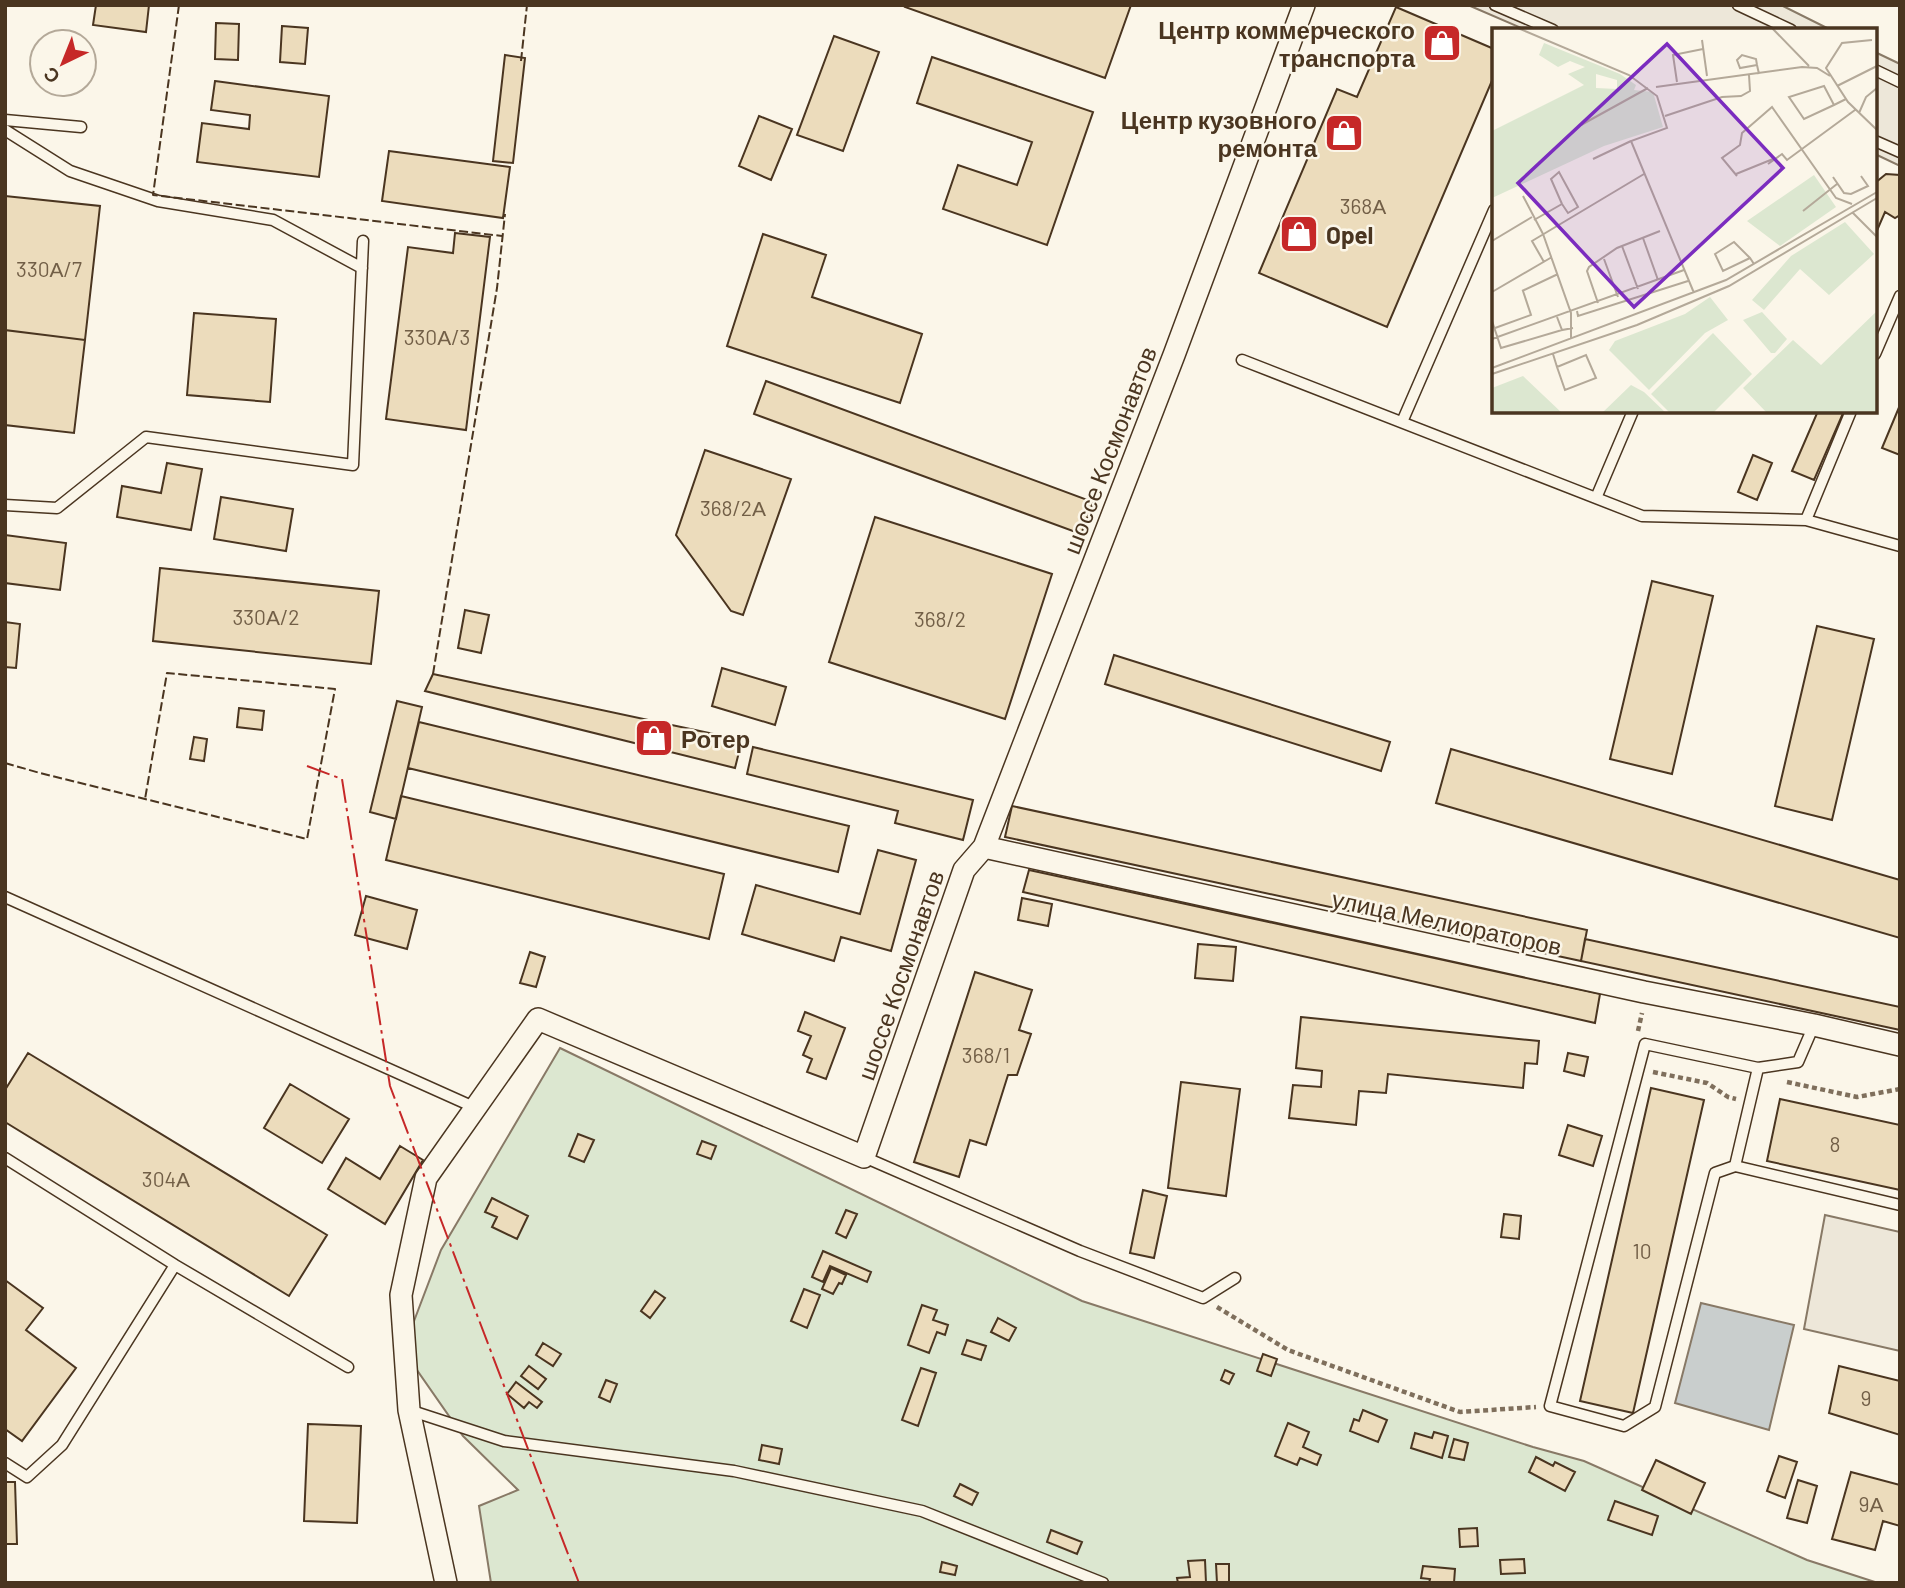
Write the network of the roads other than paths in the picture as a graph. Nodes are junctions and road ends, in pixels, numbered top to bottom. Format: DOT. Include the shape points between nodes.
graph roads {
  1 [pos="1304,5"];
  2 [pos="1494,5"];
  3 [pos="1738,5"];
  4 [pos="1548,28"];
  5 [pos="1787,28"];
  6 [pos="1877,71"];
  7 [pos="1900,82"];
  8 [pos="5,120"];
  9 [pos="81,128"];
  10 [pos="5,130"];
  11 [pos="1877,142"];
  12 [pos="1900,152"];
  13 [pos="1492,215"];
  14 [pos="363,241"];
  15 [pos="362,268"];
  16 [pos="1900,296"];
  17 [pos="1877,349"];
  18 [pos="1242,360"];
  19 [pos="1632,413"];
  20 [pos="1850,413"];
  21 [pos="1402,422"];
  22 [pos="1596,498"];
  23 [pos="5,506"];
  24 [pos="1806,520"];
  25 [pos="1900,546"];
  26 [pos="984,848"];
  27 [pos="5,897"];
  28 [pos="1814,1025"];
  29 [pos="1900,1045"];
  30 [pos="1758,1068"];
  31 [pos="476,1108"];
  32 [pos="864,1157"];
  33 [pos="5,1158"];
  34 [pos="1735,1166"];
  35 [pos="1900,1205"];
  36 [pos="175,1265"];
  37 [pos="1235,1278"];
  38 [pos="348,1367"];
  39 [pos="409,1410"];
  40 [pos="5,1463"];
  41 [pos="446,1583"];
  42 [pos="1103,1583"];
  1 -- 26 [label="street, шоссе Космонавтов"];
  2 -- 4 [label="lane"];
  3 -- 5 [label="lane"];
  6 -- 7 [label="lane"];
  8 -- 9 [label="lane"];
  10 -- 15 [label="lane" via="70,172 158,201 273,220"];
  11 -- 12 [label="lane"];
  13 -- 21 [label="lane"];
  14 -- 15 [label="lane"];
  15 -- 23 [label="lane" via="353,465 146,437 57,508"];
  16 -- 17 [label="lane"];
  18 -- 21 [label="lane"];
  19 -- 22 [label="lane"];
  20 -- 24 [label="lane"];
  21 -- 22 [label="lane"];
  22 -- 24 [label="lane" via="1642,516"];
  24 -- 25 [label="lane"];
  26 -- 28 [label="street, улица Мелиораторов"];
  26 -- 32 [label="street, шоссе Космонавтов" via="964,870"];
  27 -- 31 [label="lane"];
  28 -- 29 [label="street, улица Мелиораторов"];
  28 -- 30 [label="lane" via="1798,1062"];
  30 -- 34 [label="lane"];
  30 -- 34 [label="lane" via="1645,1044 1550,1406 1624,1426 1655,1407 1715,1173"];
  31 -- 32 [label="street" via="538,1018"];
  31 -- 39 [label="street" via="426,1178 420,1204 401,1295"];
  32 -- 37 [label="lane" via="1080,1251 1203,1298"];
  33 -- 36 [label="lane"];
  34 -- 35 [label="lane"];
  36 -- 38 [label="lane"];
  36 -- 40 [label="lane" via="62,1445 27,1477"];
  39 -- 41 [label="street"];
  39 -- 42 [label="lane" via="504,1441 734,1471 922,1511"];
}
